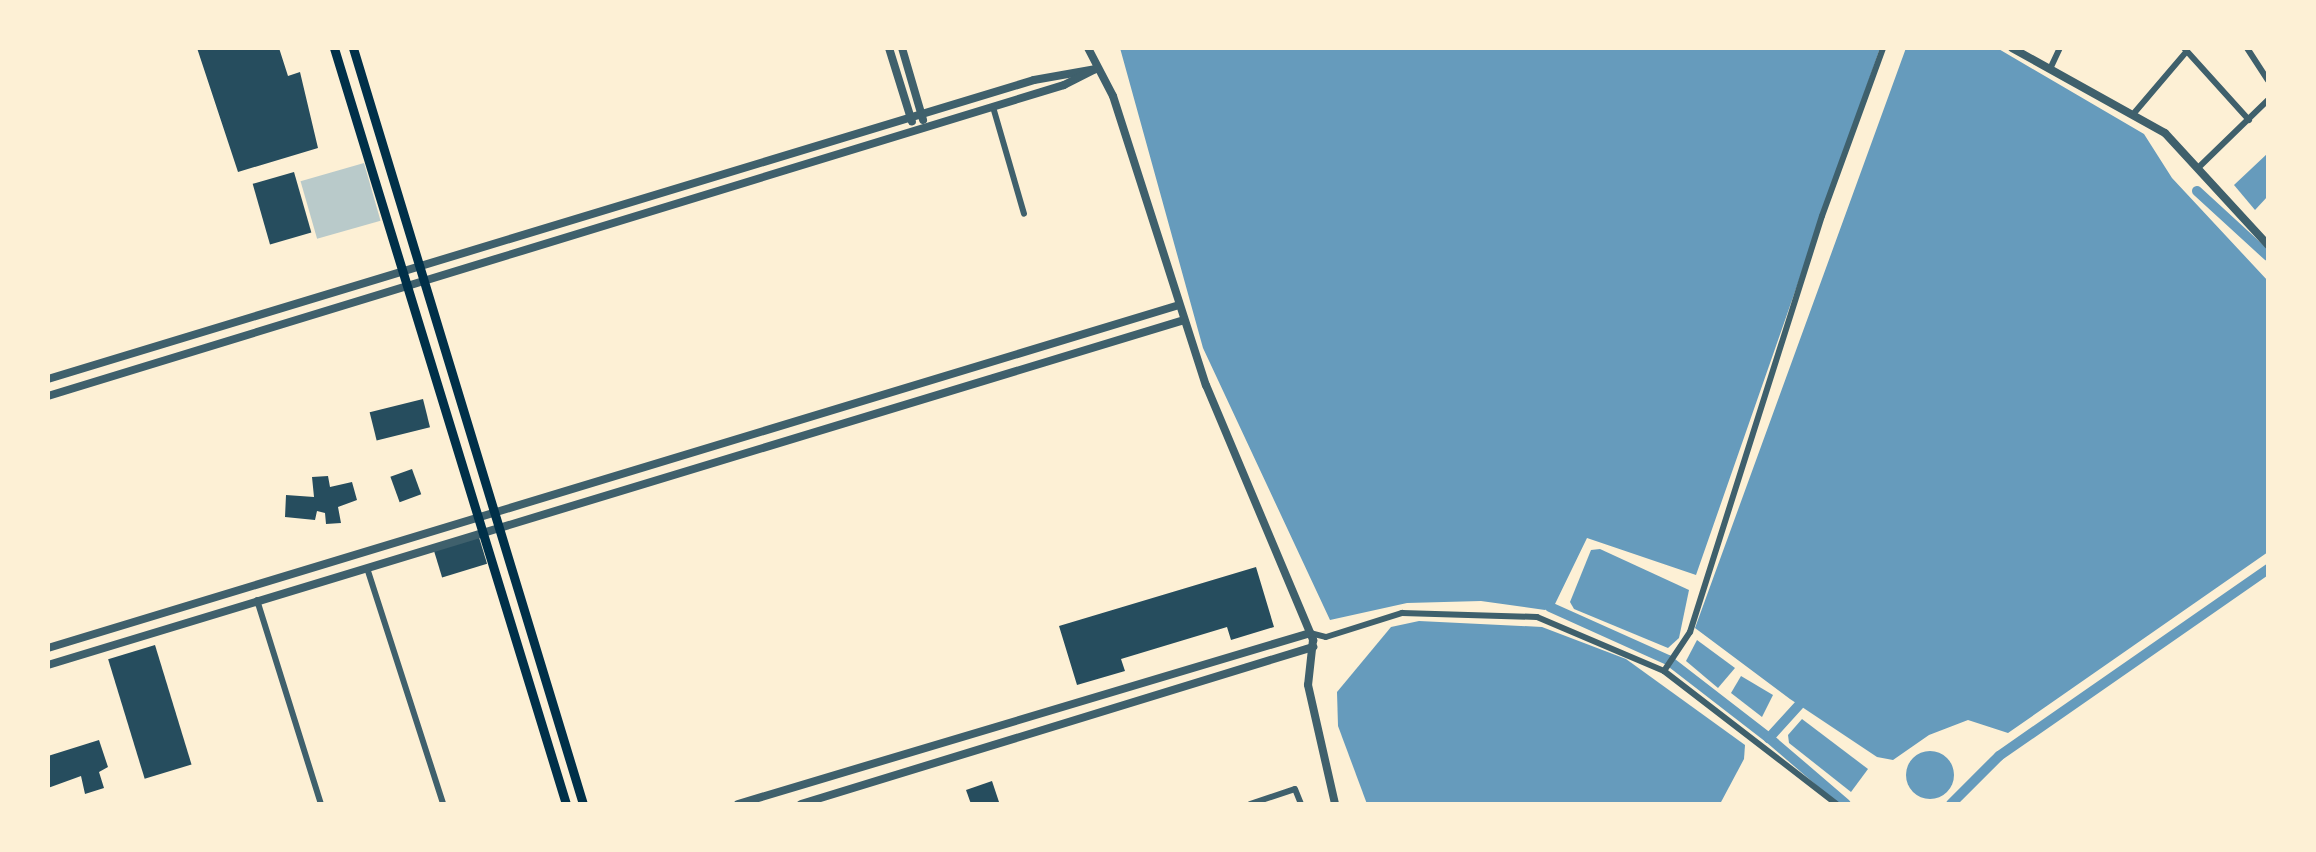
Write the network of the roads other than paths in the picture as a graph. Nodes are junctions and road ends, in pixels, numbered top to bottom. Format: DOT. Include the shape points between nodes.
graph roads {
  1 [pos="334,48"];
  2 [pos="353,48"];
  3 [pos="889,48"];
  4 [pos="902,48"];
  5 [pos="1884,48"];
  6 [pos="2012,48"];
  7 [pos="2060,48"];
  8 [pos="2247,48"];
  9 [pos="2186,49"];
  10 [pos="1090,50"];
  11 [pos="1096,69"];
  12 [pos="2050,69"];
  13 [pos="2268,80"];
  14 [pos="2268,100"];
  15 [pos="993,107"];
  16 [pos="2135,112"];
  17 [pos="922,118"];
  18 [pos="2249,120"];
  19 [pos="912,121"];
  20 [pos="926,128"];
  21 [pos="915,131"];
  22 [pos="2200,167"];
  23 [pos="707,182"];
  24 [pos="708,194"];
  25 [pos="1024,214"];
  26 [pos="545,231"];
  27 [pos="550,243"];
  28 [pos="2268,245"];
  29 [pos="418,267"];
  30 [pos="404,272"];
  31 [pos="424,282"];
  32 [pos="409,287"];
  33 [pos="1179,305"];
  34 [pos="1184,320"];
  35 [pos="1070,337"];
  36 [pos="1075,352"];
  37 [pos="994,360"];
  38 [pos="998,375"];
  39 [pos="48,379"];
  40 [pos="48,396"];
  41 [pos="494,510"];
  42 [pos="479,515"];
  43 [pos="498,526"];
  44 [pos="483,530"];
  45 [pos="367,566"];
  46 [pos="224,594"];
  47 [pos="257,600"];
  48 [pos="227,610"];
  49 [pos="1310,633"];
  50 [pos="1326,637"];
  51 [pos="1313,647"];
  52 [pos="48,648"];
  53 [pos="48,665"];
  54 [pos="1666,669"];
  55 [pos="550,692"];
  56 [pos="534,697"];
  57 [pos="1010,725"];
  58 [pos="1014,742"];
  59 [pos="320,804"];
  60 [pos="444,804"];
  61 [pos="566,804"];
  62 [pos="583,804"];
  63 [pos="738,804"];
  64 [pos="800,804"];
  65 [pos="1250,804"];
  66 [pos="1302,804"];
  67 [pos="1336,804"];
  68 [pos="1837,804"];
  1 -- 30 [label="main road"];
  2 -- 29 [label="main road"];
  3 -- 19 [label="street"];
  4 -- 17 [label="street"];
  5 -- 54 [label="street" via="1822,216 1690,632"];
  6 -- 12 [label="street"];
  7 -- 12 [label="street"];
  8 -- 13 [label="street"];
  9 -- 16 [label="street"];
  9 -- 18 [label="street"];
  10 -- 11 [label="street"];
  11 -- 15 [label="street"];
  11 -- 17 [label="street" via="1034,80"];
  11 -- 33 [label="street" via="1113,96"];
  12 -- 16 [label="street"];
  14 -- 18 [label="street"];
  15 -- 20 [label="street"];
  15 -- 25 [label="street"];
  16 -- 22 [label="street"];
  17 -- 19 [label="street"];
  17 -- 20 [label="street"];
  18 -- 22 [label="street"];
  19 -- 21 [label="street"];
  19 -- 23 [label="street"];
  20 -- 21 [label="street"];
  21 -- 24 [label="street"];
  22 -- 28 [label="street"];
  23 -- 24 [label="street"];
  23 -- 26 [label="street"];
  24 -- 27 [label="street"];
  26 -- 27 [label="street"];
  26 -- 29 [label="street"];
  27 -- 31 [label="street"];
  29 -- 30 [label="street"];
  29 -- 31 [label="main road"];
  30 -- 32 [label="main road"];
  30 -- 39 [label="street"];
  31 -- 32 [label="street"];
  31 -- 41 [label="main road"];
  32 -- 40 [label="street"];
  32 -- 42 [label="main road"];
  33 -- 34 [label="street"];
  33 -- 35 [label="street"];
  34 -- 36 [label="street"];
  34 -- 49 [label="street"];
  35 -- 36 [label="street"];
  35 -- 37 [label="street"];
  36 -- 38 [label="street"];
  37 -- 38 [label="street"];
  37 -- 41 [label="street"];
  38 -- 43 [label="street"];
  41 -- 42 [label="street"];
  41 -- 43 [label="main road"];
  42 -- 44 [label="main road"];
  42 -- 46 [label="street"];
  43 -- 44 [label="street"];
  43 -- 55 [label="main road"];
  44 -- 45 [label="street"];
  44 -- 56 [label="main road"];
  45 -- 47 [label="street"];
  45 -- 60 [label="street"];
  46 -- 48 [label="street"];
  46 -- 52 [label="street"];
  47 -- 48 [label="street"];
  47 -- 59 [label="street"];
  48 -- 53 [label="street"];
  49 -- 50 [label="street"];
  49 -- 51 [label="street"];
  49 -- 57 [label="street"];
  50 -- 51 [label="street"];
  50 -- 54 [label="street" via="1402,613 1537,616"];
  51 -- 58 [label="street"];
  51 -- 67 [label="street" via="1308,685"];
  54 -- 68 [label="street"];
  55 -- 56 [label="main road"];
  55 -- 62 [label="main road"];
  56 -- 61 [label="main road"];
  57 -- 58 [label="street"];
  57 -- 63 [label="street"];
  58 -- 64 [label="street"];
  65 -- 66 [label="street" via="1294,789"];
}
